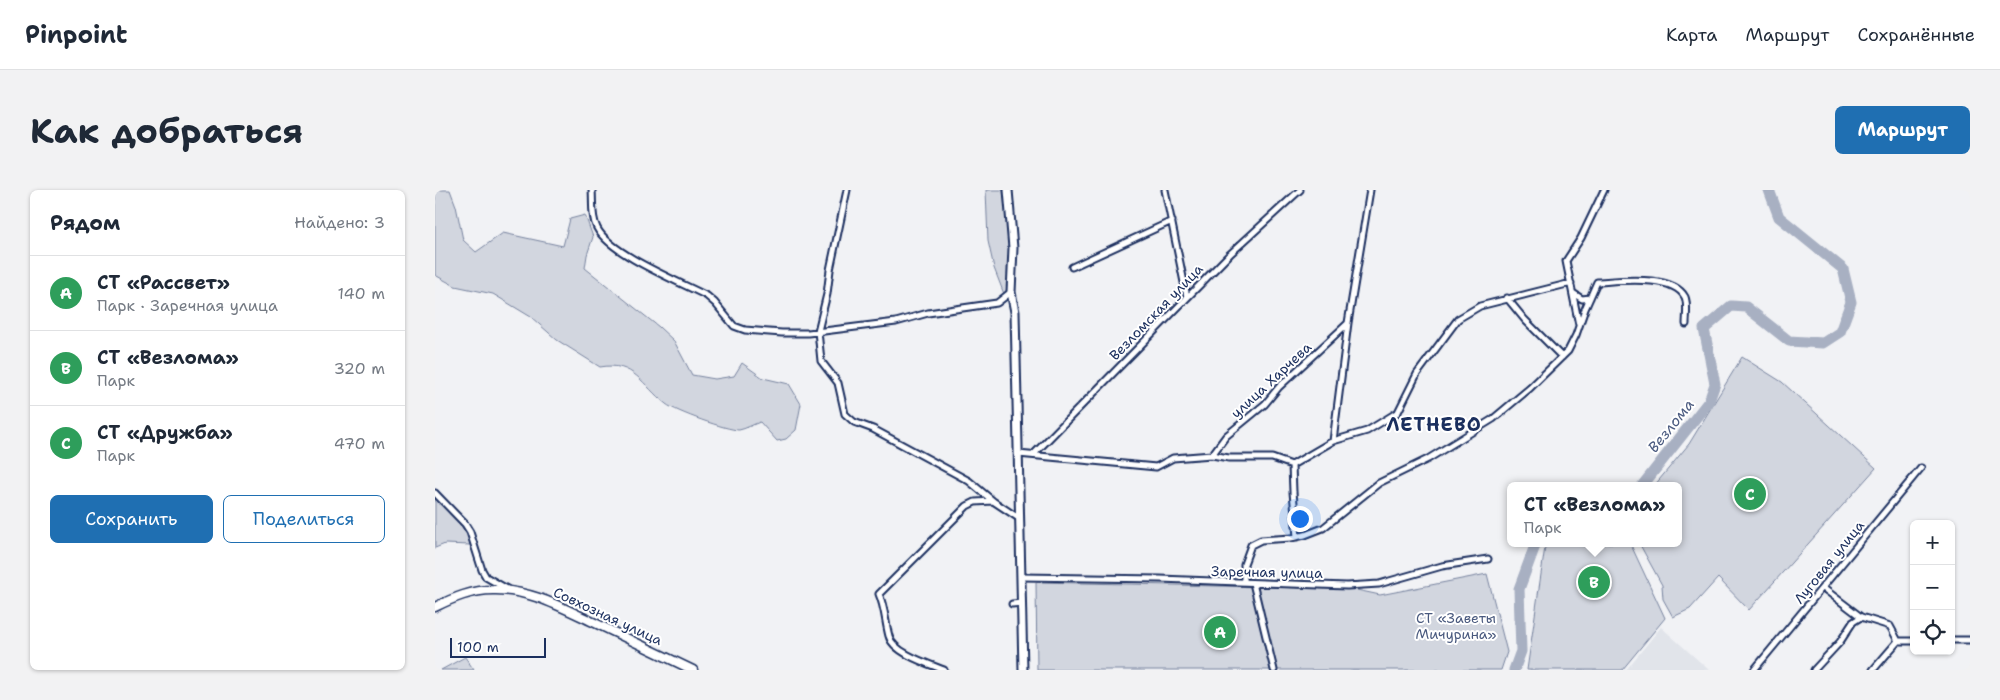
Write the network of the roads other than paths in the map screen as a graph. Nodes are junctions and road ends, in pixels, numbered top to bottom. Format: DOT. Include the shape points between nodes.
graph roads {
  1 [pos="592,190"];
  2 [pos="847,190"];
  3 [pos="1165,190"];
  4 [pos="1300,190"];
  5 [pos="1370,190"];
  6 [pos="1604,190"];
  7 [pos="1007,193"];
  8 [pos="1171,220"];
  9 [pos="1072,267"];
  10 [pos="1571,283"];
  11 [pos="1011,292"];
  12 [pos="1573,293"];
  13 [pos="1187,296"];
  14 [pos="1507,298"];
  15 [pos="1590,298"];
  16 [pos="1348,323"];
  17 [pos="1686,324"];
  18 [pos="1579,325"];
  19 [pos="818,331"];
  20 [pos="1562,357"];
  21 [pos="1333,442"];
  22 [pos="1018,454"];
  23 [pos="1033,455"];
  24 [pos="1212,456"];
  25 [pos="1292,465"];
  26 [pos="1921,468"];
  27 [pos="435,493"];
  28 [pos="993,501"];
  29 [pos="1020,519"];
  30 [pos="1297,537"];
  31 [pos="1488,559"];
  32 [pos="1021,577"];
  33 [pos="1244,582"];
  34 [pos="1253,583"];
  35 [pos="1823,588"];
  36 [pos="510,590"];
  37 [pos="1022,603"];
  38 [pos="1012,604"];
  39 [pos="435,607"];
  40 [pos="1861,617"];
  41 [pos="1955,640"];
  42 [pos="1970,640"];
  43 [pos="1898,641"];
  44 [pos="1910,641"];
  45 [pos="693,670"];
  46 [pos="944,670"];
  47 [pos="1023,670"];
  48 [pos="1274,670"];
  49 [pos="1754,670"];
  50 [pos="1815,670"];
  51 [pos="1873,670"];
  1 -- 19 [label="street" via="595,223 604,238 625,254 707,296 734,326 771,333"];
  2 -- 19 [label="street"];
  3 -- 8 [label="street"];
  4 -- 13 [label="street, Везломская улица"];
  5 -- 16 [label="street"];
  6 -- 10 [label="street" via="1567,261"];
  7 -- 11 [label="street" via="1013,248"];
  8 -- 9 [label="street"];
  8 -- 13 [label="street"];
  10 -- 12 [label="street"];
  10 -- 14 [label="street"];
  11 -- 19 [label="street" via="997,303 928,313 887,323"];
  11 -- 22 [label="street" via="1015,312"];
  12 -- 15 [label="street" via="1577,297"];
  12 -- 18 [label="street"];
  13 -- 23 [label="street, Везломская улица"];
  14 -- 20 [label="street"];
  14 -- 21 [label="street" via="1480,306 1457,319 1417,374 1398,412 1367,431"];
  15 -- 17 [label="street" via="1597,282 1651,280 1679,289 1686,298"];
  15 -- 18 [label="street"];
  16 -- 21 [label="street"];
  16 -- 24 [label="street, улица Харчева" via="1265,404 1226,436"];
  18 -- 20 [label="street"];
  19 -- 28 [label="street" via="821,362 838,384 849,419 961,476"];
  20 -- 30 [label="street" via="1493,419 1428,459 1379,483 1323,528"];
  21 -- 25 [label="street"];
  22 -- 23 [label="street"];
  22 -- 29 [label="street"];
  23 -- 24 [label="street" via="1156,467 1173,458"];
  24 -- 25 [label="street" via="1272,458"];
  25 -- 30 [label="street"];
  26 -- 35 [label="street, Луговая улица"];
  27 -- 36 [label="street" via="470,532 486,577"];
  28 -- 29 [label="street"];
  28 -- 46 [label="street" via="967,506 879,594 891,642 906,653"];
  29 -- 32 [label="street"];
  30 -- 33 [label="street" via="1261,540 1251,545 1244,564"];
  31 -- 34 [label="street, Заречная улица" via="1442,566 1379,584"];
  32 -- 33 [label="street, Заречная улица"];
  32 -- 37 [label="street"];
  33 -- 34 [label="street, Заречная улица"];
  34 -- 48 [label="street"];
  35 -- 40 [label="street"];
  35 -- 49 [label="street, Луговая улица"];
  36 -- 39 [label="main road, Совхозная улица" via="480,591"];
  36 -- 45 [label="main road, Совхозная улица" via="554,604"];
  37 -- 38 [label="street"];
  37 -- 47 [label="street"];
  40 -- 43 [label="street" via="1890,626"];
  40 -- 50 [label="street" via="1853,622"];
  41 -- 42 [label="street"];
  43 -- 44 [label="street"];
  43 -- 51 [label="street"];
}
